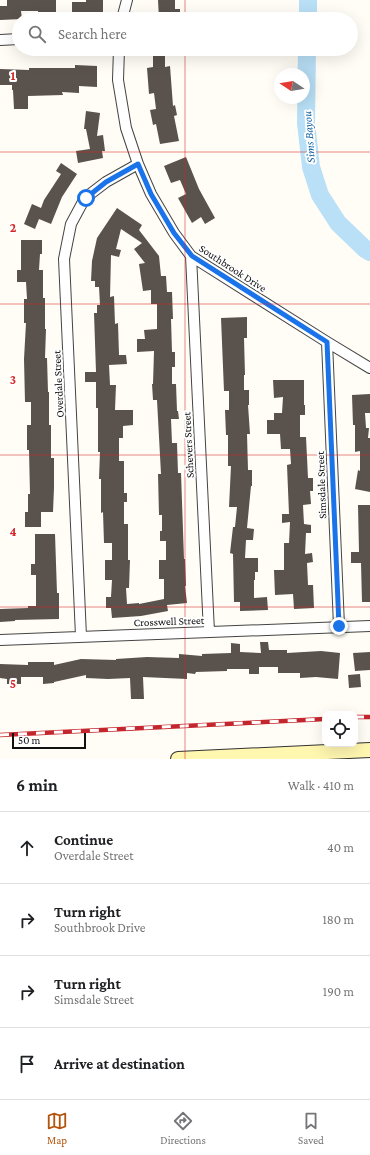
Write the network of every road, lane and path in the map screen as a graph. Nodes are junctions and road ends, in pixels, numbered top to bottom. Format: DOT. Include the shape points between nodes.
graph roads {
  1 [pos="127,0"];
  2 [pos="124,12"];
  3 [pos="12,39"];
  4 [pos="0,40"];
  5 [pos="119,56"];
  6 [pos="138,164"];
  7 [pos="192,256"];
  8 [pos="327,342"];
  9 [pos="370,368"];
  10 [pos="339,626"];
  11 [pos="370,626"];
  12 [pos="209,632"];
  13 [pos="81,636"];
  14 [pos="0,640"];
  15 [pos="370,750"];
  16 [pos="178,759"];
  1 -- 2 [label="street"];
  3 -- 4 [label="street"];
  5 -- 6 [label="street, Southbrook Drive" via="118,80 126,128"];
  6 -- 7 [label="street, Southbrook Drive" via="151,194 174,233"];
  6 -- 13 [label="street, Overdale Street" via="106,182 86,198 71,224 64,259"];
  7 -- 8 [label="street, Southbrook Drive"];
  7 -- 12 [label="street, Schevers Street"];
  8 -- 9 [label="street, Southbrook Drive"];
  8 -- 10 [label="street, Simsdale Street"];
  10 -- 11 [label="street"];
  10 -- 12 [label="street, Crosswell Street"];
  12 -- 13 [label="street, Crosswell Street"];
  13 -- 14 [label="street, Crosswell Street"];
  15 -- 16 [label="main road"];
}
